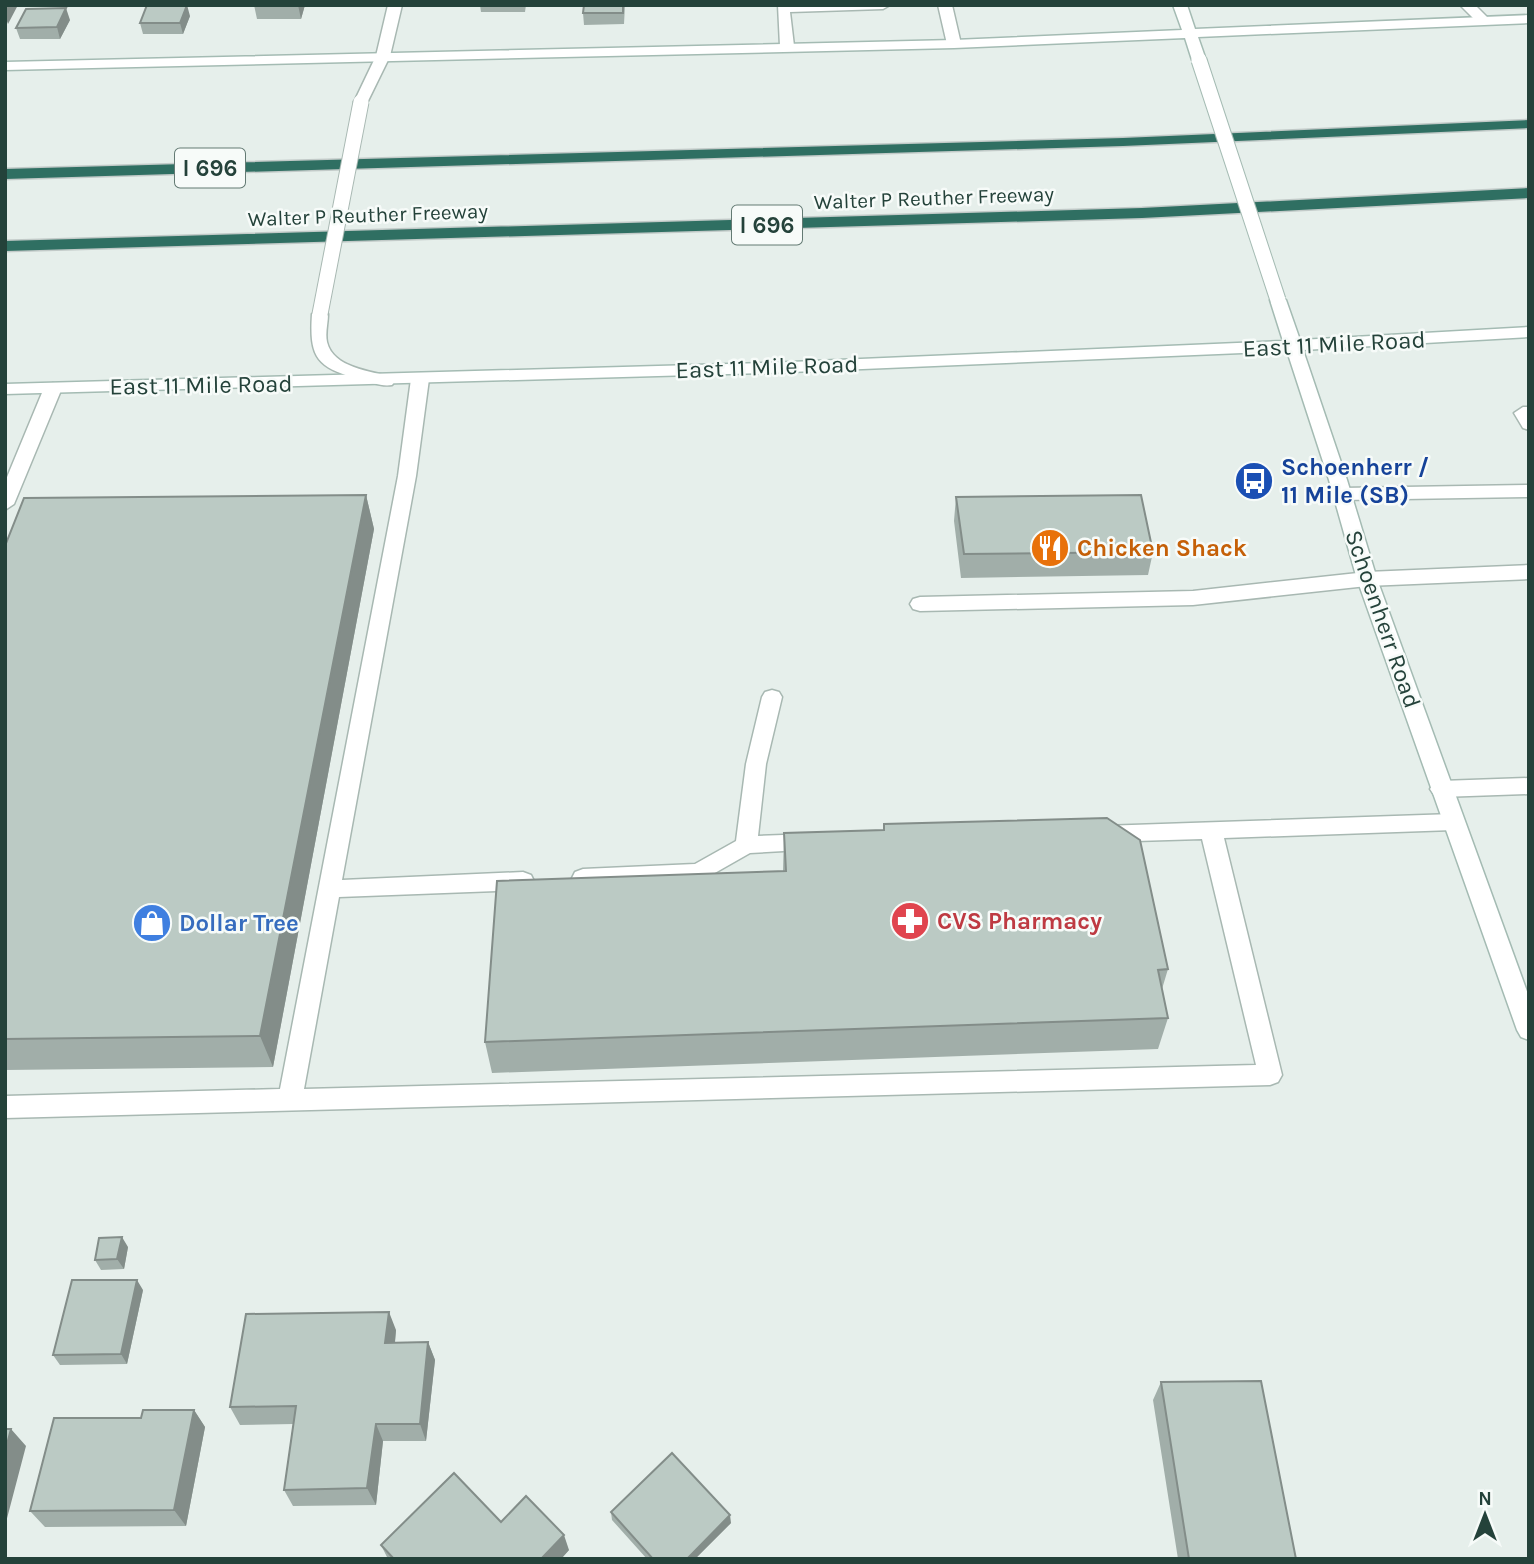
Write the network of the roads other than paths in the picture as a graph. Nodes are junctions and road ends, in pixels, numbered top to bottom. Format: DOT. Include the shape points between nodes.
graph roads {
  1 [pos="395,5"];
  2 [pos="883,5"];
  3 [pos="945,5"];
  4 [pos="1180,5"];
  5 [pos="1467,5"];
  6 [pos="780,7"];
  7 [pos="1529,19"];
  8 [pos="1484,21"];
  9 [pos="1189,35"];
  10 [pos="954,44"];
  11 [pos="787,46"];
  12 [pos="383,56"];
  13 [pos="5,66"];
  14 [pos="1529,124"];
  15 [pos="5,174"];
  16 [pos="1529,193"];
  17 [pos="5,246"];
  18 [pos="1529,332"];
  19 [pos="1294,347"];
  20 [pos="420,379"];
  21 [pos="386,381"];
  22 [pos="53,388"];
  23 [pos="5,389"];
  24 [pos="1529,412"];
  25 [pos="1529,424"];
  26 [pos="1529,491"];
  27 [pos="1342,494"];
  28 [pos="5,504"];
  29 [pos="1529,572"];
  30 [pos="1367,579"];
  31 [pos="920,604"];
  32 [pos="772,697"];
  33 [pos="1529,786"];
  34 [pos="1441,789"];
  35 [pos="1453,822"];
  36 [pos="1212,830"];
  37 [pos="1088,834"];
  38 [pos="836,842"];
  39 [pos="746,845"];
  40 [pos="329,889"];
  41 [pos="1527,1018"];
  42 [pos="290,1100"];
  43 [pos="5,1107"];
  1 -- 12 [label="main road"];
  2 -- 6 [label="main road"];
  3 -- 10 [label="main road"];
  4 -- 9 [label="main road, Schoenherr Road"];
  5 -- 8 [label="main road"];
  6 -- 11 [label="main road"];
  7 -- 8 [label="main road"];
  8 -- 9 [label="main road"];
  9 -- 10 [label="main road"];
  9 -- 19 [label="main road, Schoenherr Road, bridge"];
  10 -- 11 [label="main road"];
  11 -- 12 [label="main road"];
  12 -- 13 [label="main road"];
  12 -- 21 [label="main road, bridge" via="360,102 320,314 319,343 326,357 344,369"];
  14 -- 15 [label="highway, I 696" via="1123,142"];
  16 -- 17 [label="highway, Walter P Reuther Freeway / I 696" via="1142,213"];
  18 -- 19 [label="main road, East 11 Mile Road"];
  19 -- 20 [label="main road, East 11 Mile Road"];
  19 -- 27 [label="main road, Schoenherr Road"];
  20 -- 21 [label="main road, East 11 Mile Road"];
  20 -- 40 [label="main road" via="407,476"];
  21 -- 22 [label="main road, East 11 Mile Road"];
  22 -- 23 [label="main road, East 11 Mile Road"];
  22 -- 28 [label="main road"];
  24 -- 25 [label="main road" via="1523,413"];
  26 -- 27 [label="main road"];
  27 -- 30 [label="main road, Schoenherr Road"];
  29 -- 30 [label="main road"];
  30 -- 31 [label="main road" via="1193,598"];
  30 -- 34 [label="main road, Schoenherr Road"];
  32 -- 39 [label="main road" via="756,764"];
  33 -- 34 [label="main road"];
  34 -- 35 [label="main road, Schoenherr Road"];
  35 -- 36 [label="main road"];
  35 -- 41 [label="main road, Schoenherr Road"];
  36 -- 37 [label="main road"];
  36 -- 42 [label="main road" via="1270,1074"];
  38 -- 39 [label="main road"];
  39 -- 40 [label="main road" via="699,873"];
  40 -- 42 [label="main road"];
  42 -- 43 [label="main road"];
}
